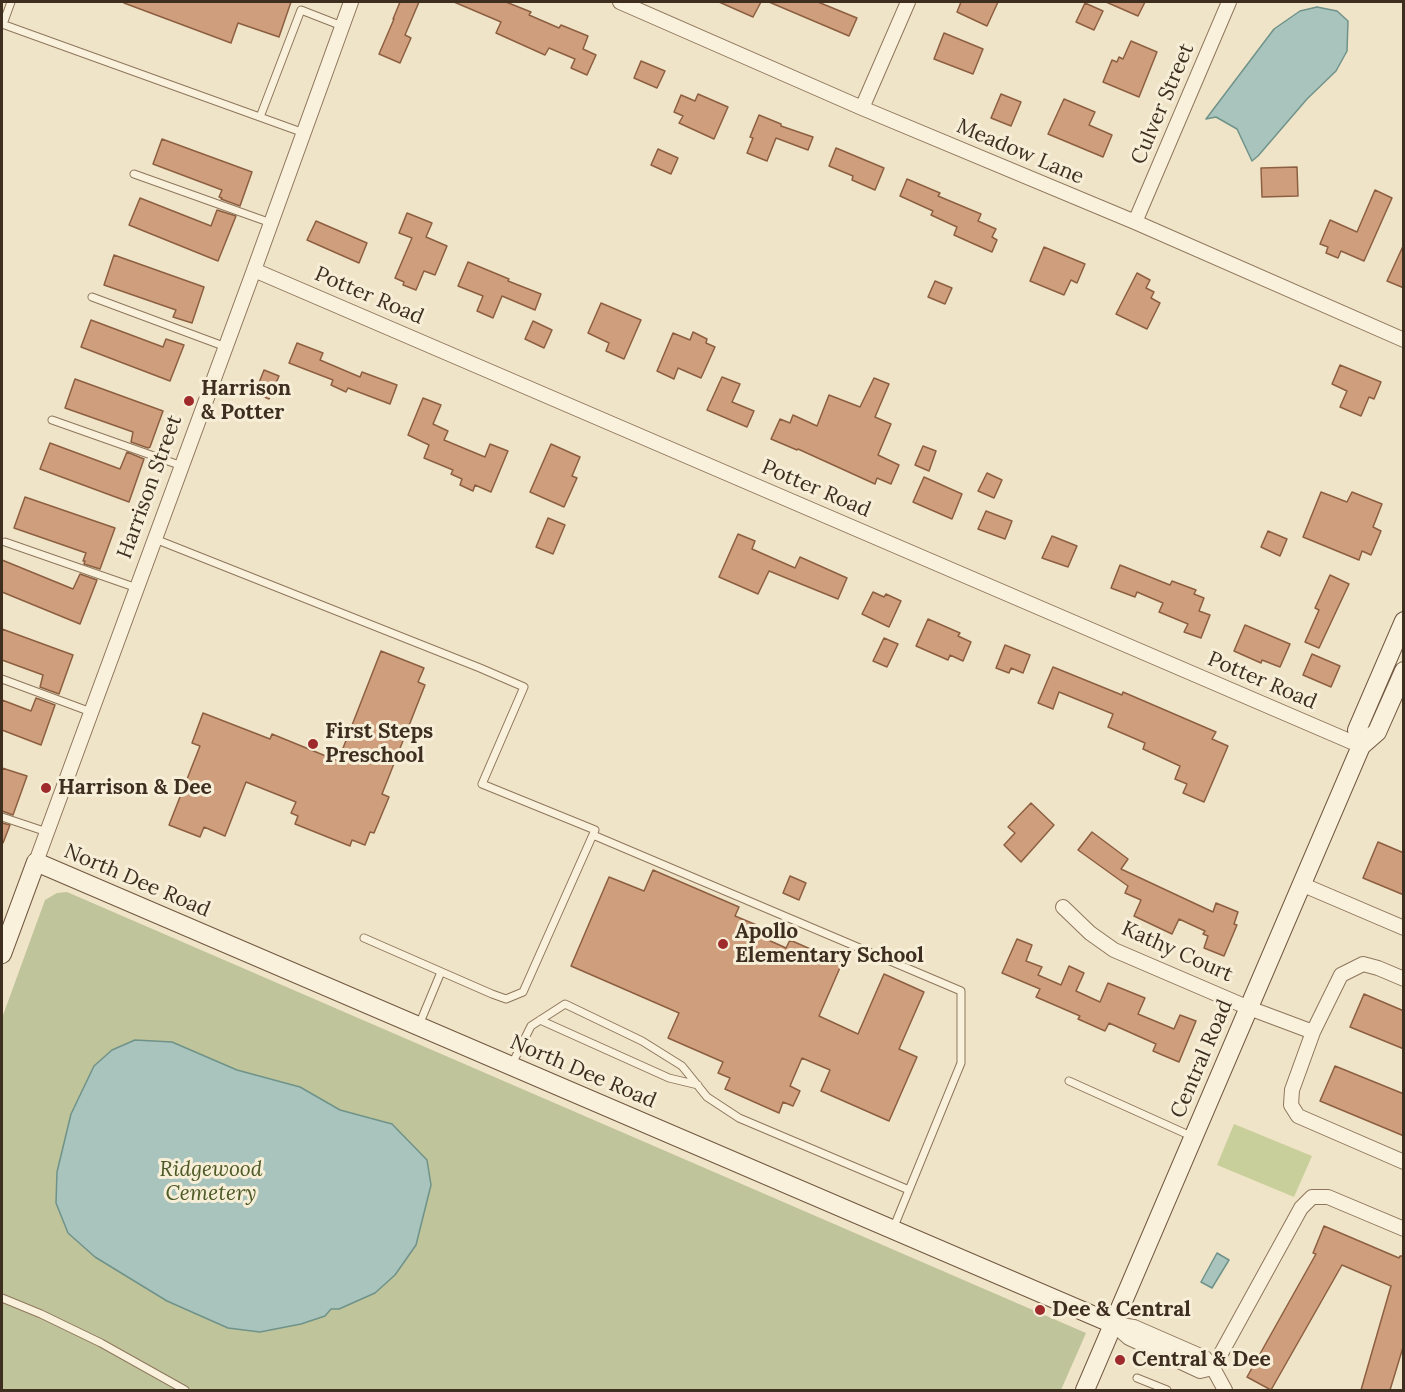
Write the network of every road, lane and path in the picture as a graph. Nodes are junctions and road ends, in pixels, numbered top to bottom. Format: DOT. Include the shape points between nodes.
graph roads {
  1 [pos="11,2"];
  2 [pos="351,2"];
  3 [pos="620,2"];
  4 [pos="908,2"];
  5 [pos="1229,2"];
  6 [pos="2,24"];
  7 [pos="342,26"];
  8 [pos="862,108"];
  9 [pos="260,117"];
  10 [pos="304,133"];
  11 [pos="134,174"];
  12 [pos="1135,222"];
  13 [pos="272,223"];
  14 [pos="255,270"];
  15 [pos="92,297"];
  16 [pos="1404,340"];
  17 [pos="226,346"];
  18 [pos="52,420"];
  19 [pos="182,466"];
  20 [pos="155,539"];
  21 [pos="5,542"];
  22 [pos="137,588"];
  23 [pos="1404,621"];
  24 [pos="1404,671"];
  25 [pos="2,679"];
  26 [pos="91,712"];
  27 [pos="1361,746"];
  28 [pos="2,817"];
  29 [pos="47,832"];
  30 [pos="593,835"];
  31 [pos="36,862"];
  32 [pos="1301,884"];
  33 [pos="1063,907"];
  34 [pos="1404,928"];
  35 [pos="364,938"];
  36 [pos="2,952"];
  37 [pos="441,972"];
  38 [pos="1404,979"];
  39 [pos="1249,1008"];
  40 [pos="540,1020"];
  41 [pos="419,1026"];
  42 [pos="1313,1032"];
  43 [pos="511,1066"];
  44 [pos="1069,1081"];
  45 [pos="698,1085"];
  46 [pos="1194,1137"];
  47 [pos="1404,1162"];
  48 [pos="909,1190"];
  49 [pos="893,1229"];
  50 [pos="1404,1229"];
  51 [pos="2,1298"];
  52 [pos="1113,1324"];
  53 [pos="1213,1368"];
  54 [pos="1137,1377"];
  55 [pos="185,1390"];
  56 [pos="1085,1390"];
  57 [pos="1167,1390"];
  58 [pos="1225,1390"];
  1 -- 6 [label="lane"];
  2 -- 7 [label="street, Harrison Street"];
  3 -- 8 [label="street, Meadow Lane"];
  4 -- 8 [label="street"];
  5 -- 12 [label="street, Culver Street"];
  6 -- 9 [label="lane"];
  7 -- 9 [label="lane" via="300,10"];
  7 -- 10 [label="street, Harrison Street"];
  8 -- 12 [label="street, Meadow Lane"];
  9 -- 10 [label="lane"];
  10 -- 13 [label="street, Harrison Street"];
  11 -- 13 [label="lane"];
  12 -- 16 [label="street, Meadow Lane"];
  13 -- 14 [label="street, Harrison Street"];
  14 -- 17 [label="street, Harrison Street"];
  14 -- 27 [label="street, Potter Road"];
  15 -- 17 [label="lane"];
  17 -- 19 [label="street, Harrison Street"];
  18 -- 19 [label="lane"];
  19 -- 20 [label="street, Harrison Street"];
  20 -- 22 [label="street, Harrison Street"];
  20 -- 30 [label="lane" via="524,687 482,783 595,830"];
  21 -- 22 [label="lane"];
  22 -- 26 [label="street, Harrison Street"];
  23 -- 27 [label="street, Central Road" via="1358,730"];
  24 -- 27 [label="street, Central Road" via="1377,732"];
  25 -- 26 [label="lane"];
  26 -- 29 [label="street, Harrison Street"];
  27 -- 32 [label="street, Central Road"];
  28 -- 29 [label="lane"];
  29 -- 31 [label="street, Harrison Street"];
  30 -- 37 [label="lane" via="522,992 506,999"];
  30 -- 48 [label="lane" via="961,991 961,1063"];
  31 -- 36 [label="street, Harrison Street"];
  31 -- 41 [label="street, North Dee Road"];
  32 -- 34 [label="street"];
  32 -- 39 [label="street, Central Road"];
  33 -- 39 [label="street, Kathy Court" via="1114,950"];
  35 -- 37 [label="lane"];
  37 -- 41 [label="lane"];
  38 -- 42 [label="street" via="1363,964 1341,975"];
  39 -- 42 [label="street, Kathy Court"];
  39 -- 46 [label="street, Central Road"];
  40 -- 43 [label="lane" via="531,1026"];
  40 -- 45 [label="lane" via="669,1078"];
  40 -- 45 [label="lane" via="565,1004 642,1041 682,1066"];
  41 -- 43 [label="street, North Dee Road"];
  42 -- 47 [label="street" via="1292,1090 1291,1105 1298,1116"];
  43 -- 49 [label="street, North Dee Road"];
  44 -- 46 [label="lane"];
  45 -- 48 [label="lane" via="707,1097 739,1118"];
  46 -- 52 [label="street, Central Road"];
  48 -- 49 [label="lane"];
  49 -- 52 [label="street, North Dee Road"];
  50 -- 53 [label="street" via="1328,1197 1312,1197 1301,1208"];
  51 -- 55 [label="lane" via="101,1343"];
  52 -- 53 [label="street" via="1134,1327 1205,1358"];
  52 -- 56 [label="street, Central Road"];
  53 -- 58 [label="street"];
  54 -- 57 [label="lane"];
}
